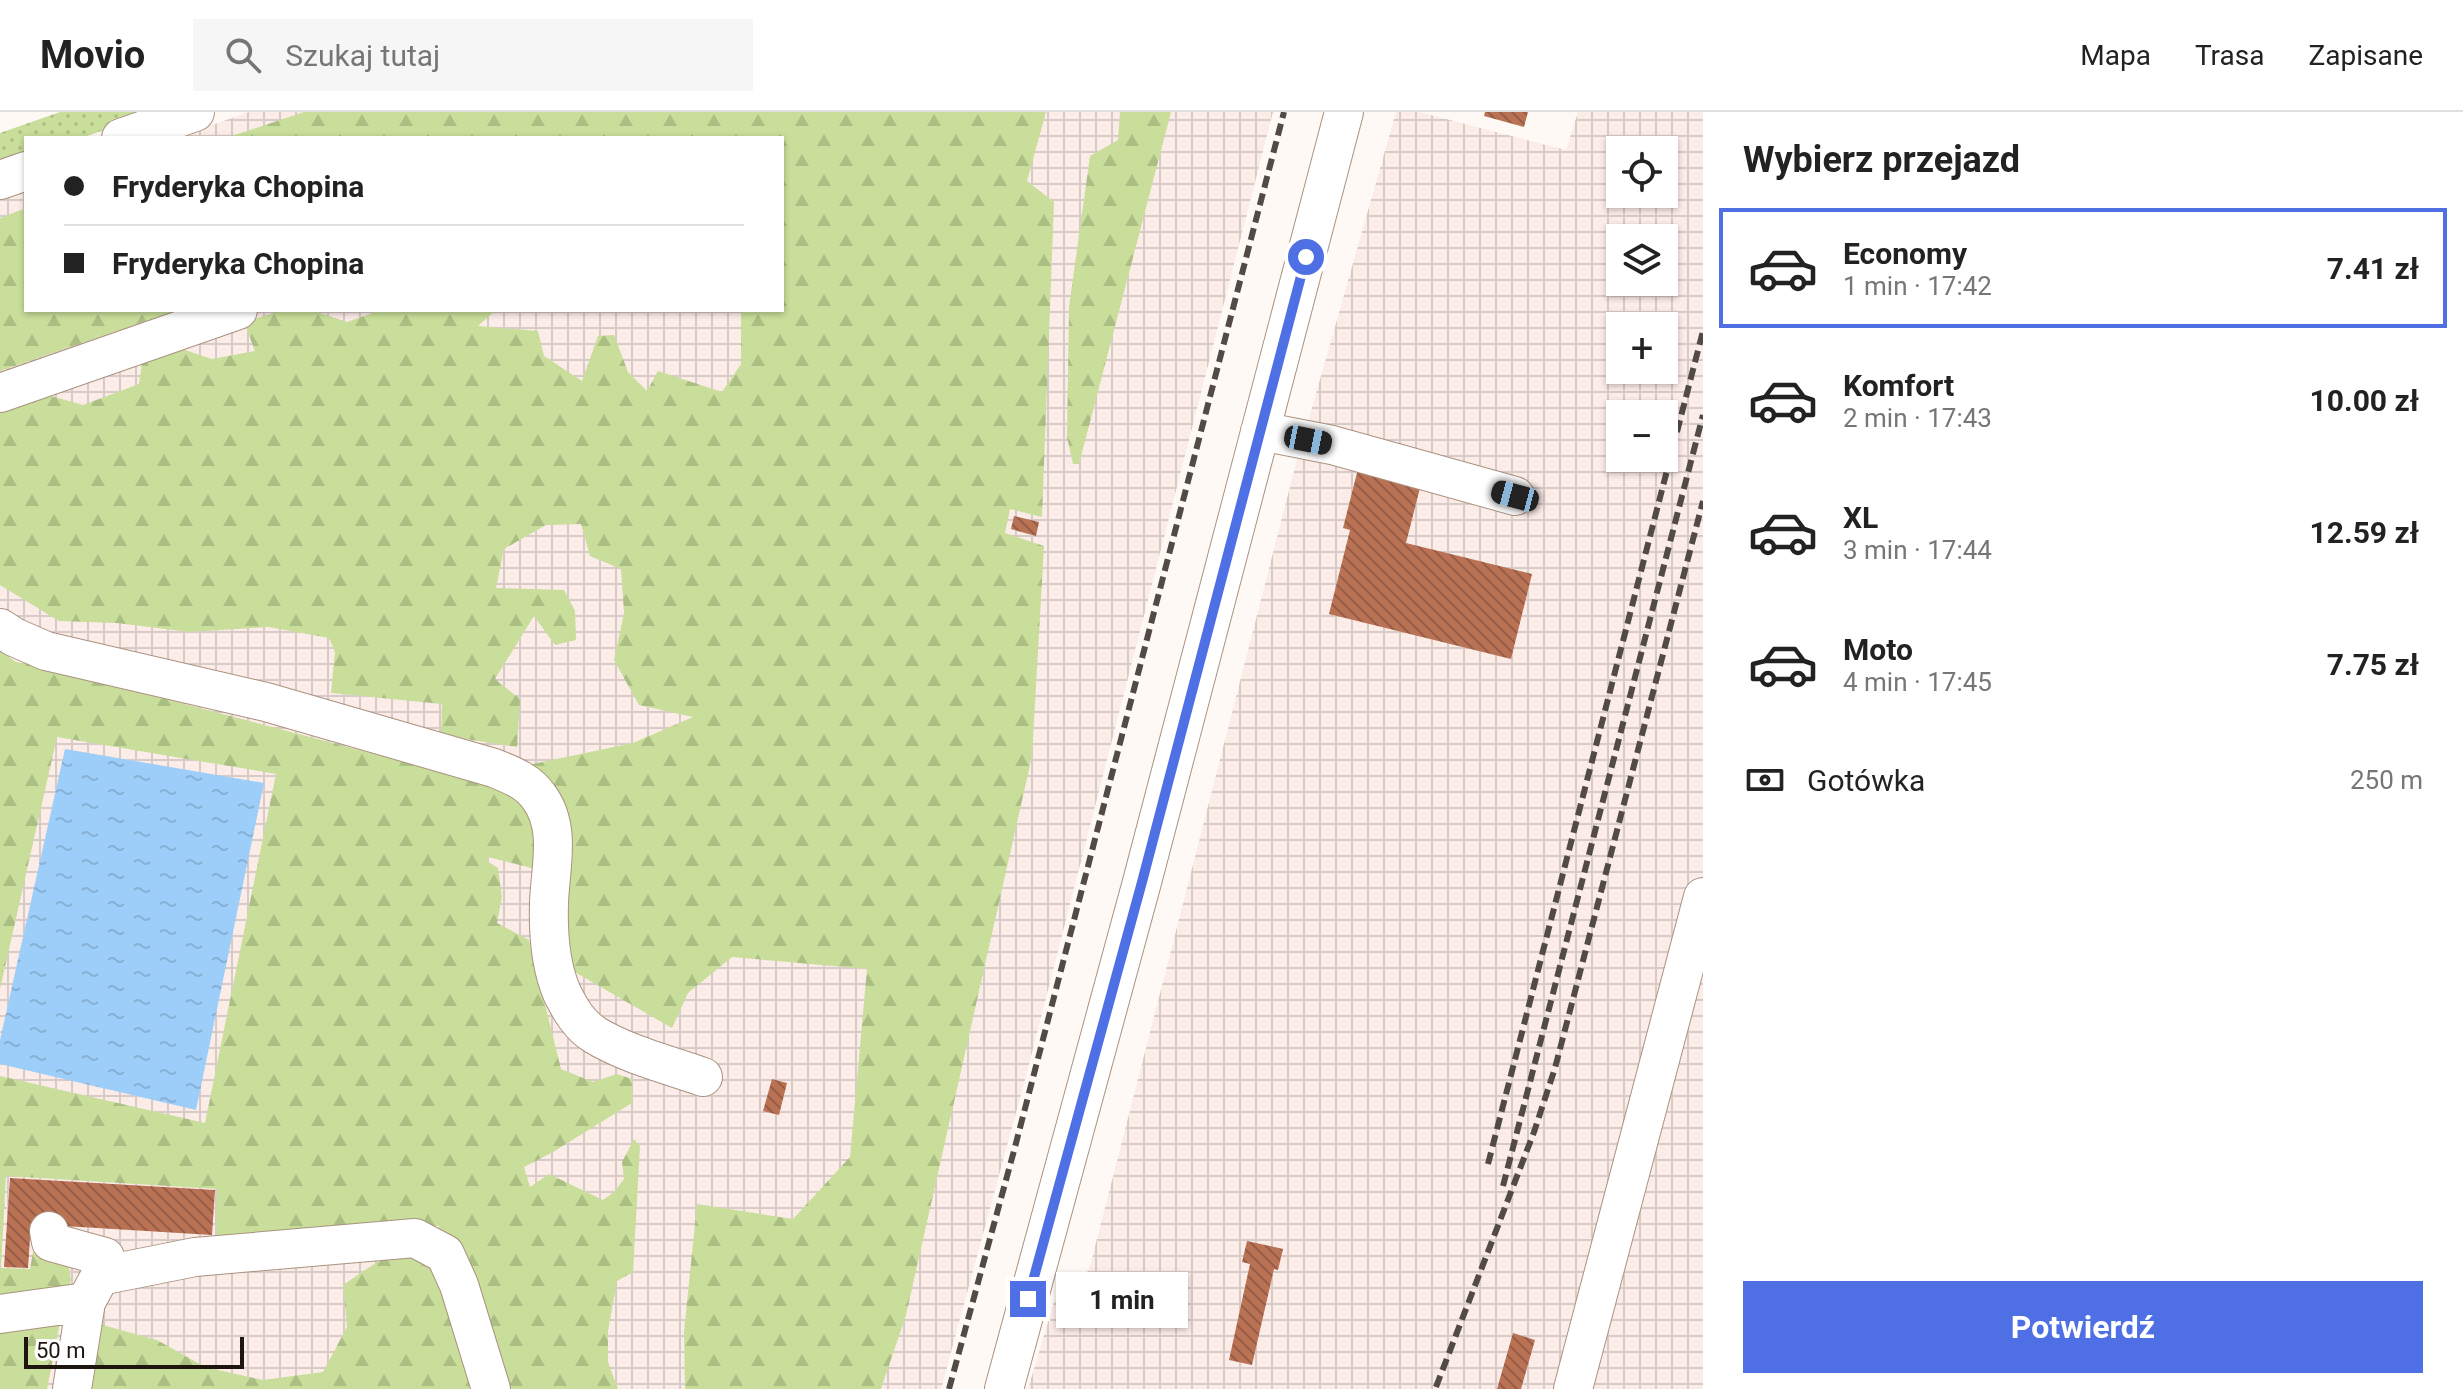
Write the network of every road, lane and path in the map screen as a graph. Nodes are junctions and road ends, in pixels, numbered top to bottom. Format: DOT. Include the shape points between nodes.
graph roads {
  1 [pos="195,112"];
  2 [pos="1344,112"];
  3 [pos="127,136"];
  4 [pos="24,172"];
  5 [pos="0,180"];
  6 [pos="232,312"];
  7 [pos="0,393"];
  8 [pos="1260,431"];
  9 [pos="1515,496"];
  10 [pos="0,628"];
  11 [pos="1703,897"];
  12 [pos="703,1077"];
  13 [pos="49,1231"];
  14 [pos="93,1289"];
  15 [pos="0,1314"];
  16 [pos="72,1389"];
  17 [pos="491,1389"];
  18 [pos="1004,1389"];
  19 [pos="1573,1389"];
  1 -- 3 [label="street"];
  2 -- 8 [label="street"];
  4 -- 5 [label="street"];
  6 -- 7 [label="street"];
  8 -- 9 [label="street" via="1332,445"];
  8 -- 18 [label="street"];
  10 -- 12 [label="street" via="46,651 300,711 516,777 541,799 553,834 549,941 556,979 572,1013 594,1034"];
  11 -- 19 [label="street"];
  13 -- 14 [label="street" via="51,1242 105,1257"];
  14 -- 15 [label="street"];
  14 -- 16 [label="street"];
  14 -- 17 [label="street" via="195,1257 415,1238 445,1254"];
}
